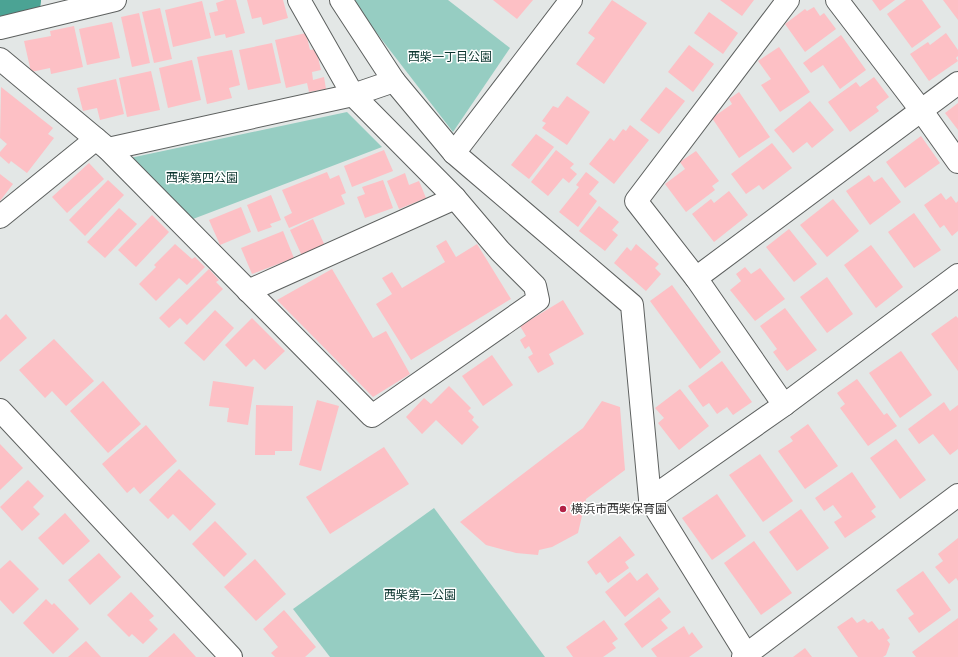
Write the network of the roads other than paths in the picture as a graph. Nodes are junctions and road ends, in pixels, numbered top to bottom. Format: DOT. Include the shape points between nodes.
graph roads {
  1 [pos="115,0"];
  2 [pos="299,0"];
  3 [pos="341,0"];
  4 [pos="571,0"];
  5 [pos="788,0"];
  6 [pos="837,0"];
  7 [pos="0,28"];
  8 [pos="0,59"];
  9 [pos="394,80"];
  10 [pos="958,83"];
  11 [pos="353,95"];
  12 [pos="921,110"];
  13 [pos="102,144"];
  14 [pos="454,153"];
  15 [pos="958,162"];
  16 [pos="455,198"];
  17 [pos="0,217"];
  18 [pos="958,275"];
  19 [pos="696,278"];
  20 [pos="248,291"];
  21 [pos="784,405"];
  22 [pos="0,410"];
  23 [pos="958,495"];
  24 [pos="650,499"];
  25 [pos="746,656"];
  26 [pos="231,657"];
  1 -- 7 [label="street"];
  2 -- 11 [label="street"];
  3 -- 9 [label="street"];
  4 -- 14 [label="street"];
  5 -- 19 [label="street" via="636,201"];
  6 -- 12 [label="street"];
  8 -- 13 [label="street"];
  9 -- 11 [label="street"];
  9 -- 14 [label="street"];
  10 -- 12 [label="street"];
  11 -- 13 [label="street"];
  11 -- 16 [label="street"];
  12 -- 15 [label="street"];
  12 -- 19 [label="street"];
  13 -- 17 [label="street"];
  13 -- 20 [label="street"];
  14 -- 24 [label="street" via="632,305"];
  16 -- 20 [label="street"];
  16 -- 20 [label="street" via="500,251 535,286 538,300 372,416"];
  18 -- 21 [label="street"];
  19 -- 21 [label="street"];
  21 -- 24 [label="street"];
  22 -- 26 [label="street"];
  23 -- 25 [label="street"];
  24 -- 25 [label="street"];
}
